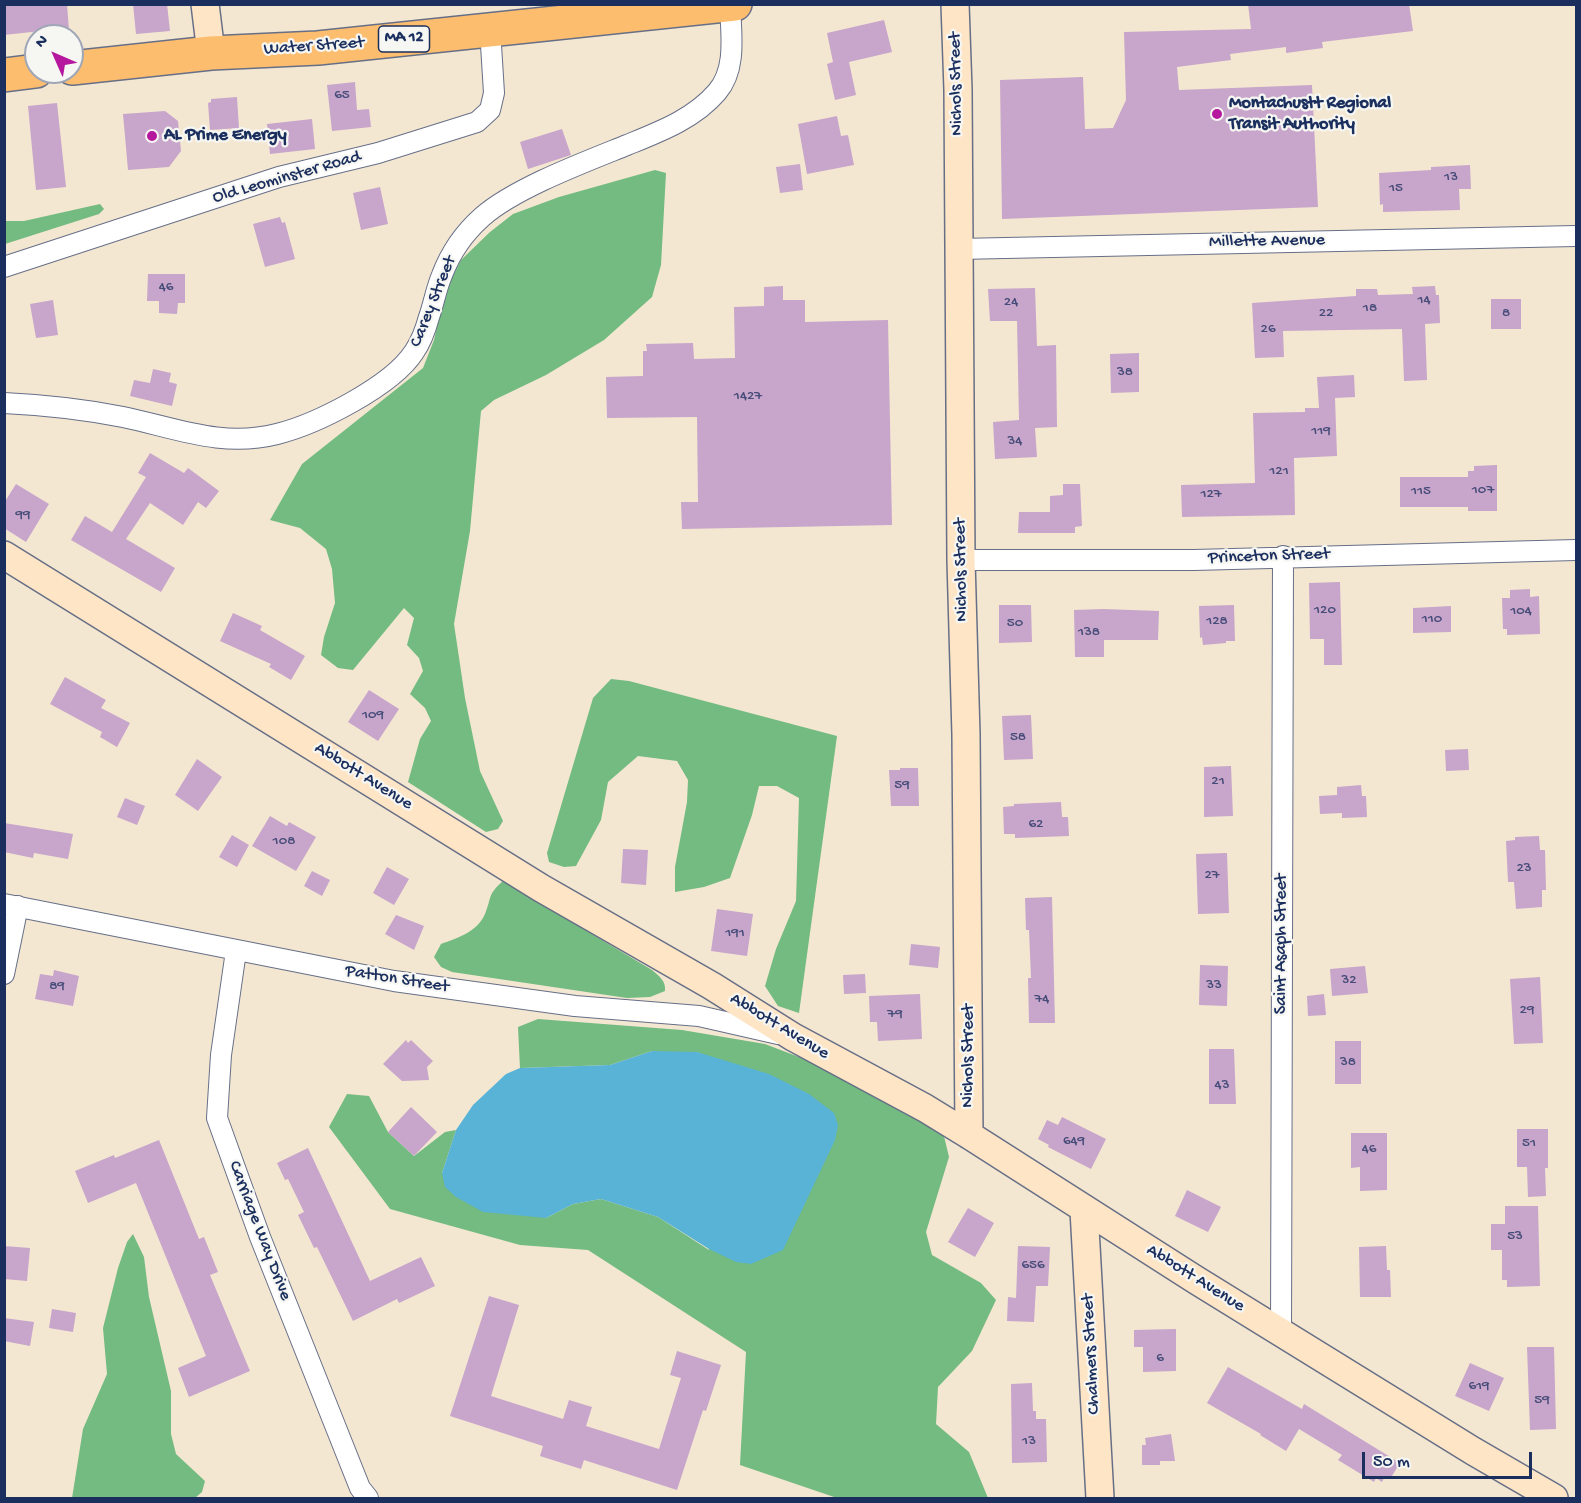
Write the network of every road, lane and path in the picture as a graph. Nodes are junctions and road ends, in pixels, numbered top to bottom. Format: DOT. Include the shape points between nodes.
graph roads {
  1 [pos="205,4"];
  2 [pos="735,4"];
  3 [pos="955,4"];
  4 [pos="730,5"];
  5 [pos="490,29"];
  6 [pos="211,53"];
  7 [pos="84,67"];
  8 [pos="24,72"];
  9 [pos="4,75"];
  10 [pos="1576,236"];
  11 [pos="958,249"];
  12 [pos="4,267"];
  13 [pos="4,403"];
  14 [pos="1576,550"];
  15 [pos="4,555"];
  16 [pos="1283,556"];
  17 [pos="961,560"];
  18 [pos="11,905"];
  19 [pos="236,951"];
  20 [pos="4,974"];
  21 [pos="792,1037"];
  22 [pos="969,1135"];
  23 [pos="1084,1210"];
  24 [pos="1281,1332"];
  25 [pos="368,1498"];
  26 [pos="1100,1498"];
  27 [pos="1554,1498"];
  1 -- 6 [label="main road"];
  2 -- 4 [label="highway, Water Street / MA 12"];
  3 -- 11 [label="main road, Nichols Street"];
  4 -- 5 [label="highway, Water Street / MA 12"];
  4 -- 13 [label="street, Carey Street" via="732,48 728,73 718,91 687,117 511,197 482,217 458,244 441,276 415,351 398,371 367,394 307,423 252,440 188,434 69,407"];
  5 -- 6 [label="highway, Water Street / MA 12" via="318,48"];
  5 -- 12 [label="street, Old Leominster Road" via="494,93 490,110 477,122 378,153 279,177"];
  6 -- 7 [label="highway, Water Street / MA 12"];
  8 -- 9 [label="highway"];
  10 -- 11 [label="street, Millette Avenue"];
  11 -- 17 [label="main road, Nichols Street"];
  14 -- 16 [label="street, Princeton Street"];
  15 -- 21 [label="main road, Abbott Avenue" via="541,888 712,986"];
  16 -- 17 [label="street, Princeton Street"];
  16 -- 24 [label="street, Saint Asaph Street"];
  17 -- 22 [label="main road, Nichols Street"];
  18 -- 19 [label="street, Patton Street"];
  18 -- 20 [label="street"];
  19 -- 21 [label="street, Patton Street" via="394,981 563,1005 699,1016"];
  19 -- 25 [label="street, Carriage Way Drive" via="221,1055 217,1118 322,1396 360,1488"];
  21 -- 22 [label="main road, Abbott Avenue"];
  22 -- 23 [label="main road, Abbott Avenue"];
  23 -- 24 [label="main road, Abbott Avenue"];
  23 -- 26 [label="main road, Chalmers Street"];
  24 -- 27 [label="main road, Abbott Avenue"];
}
